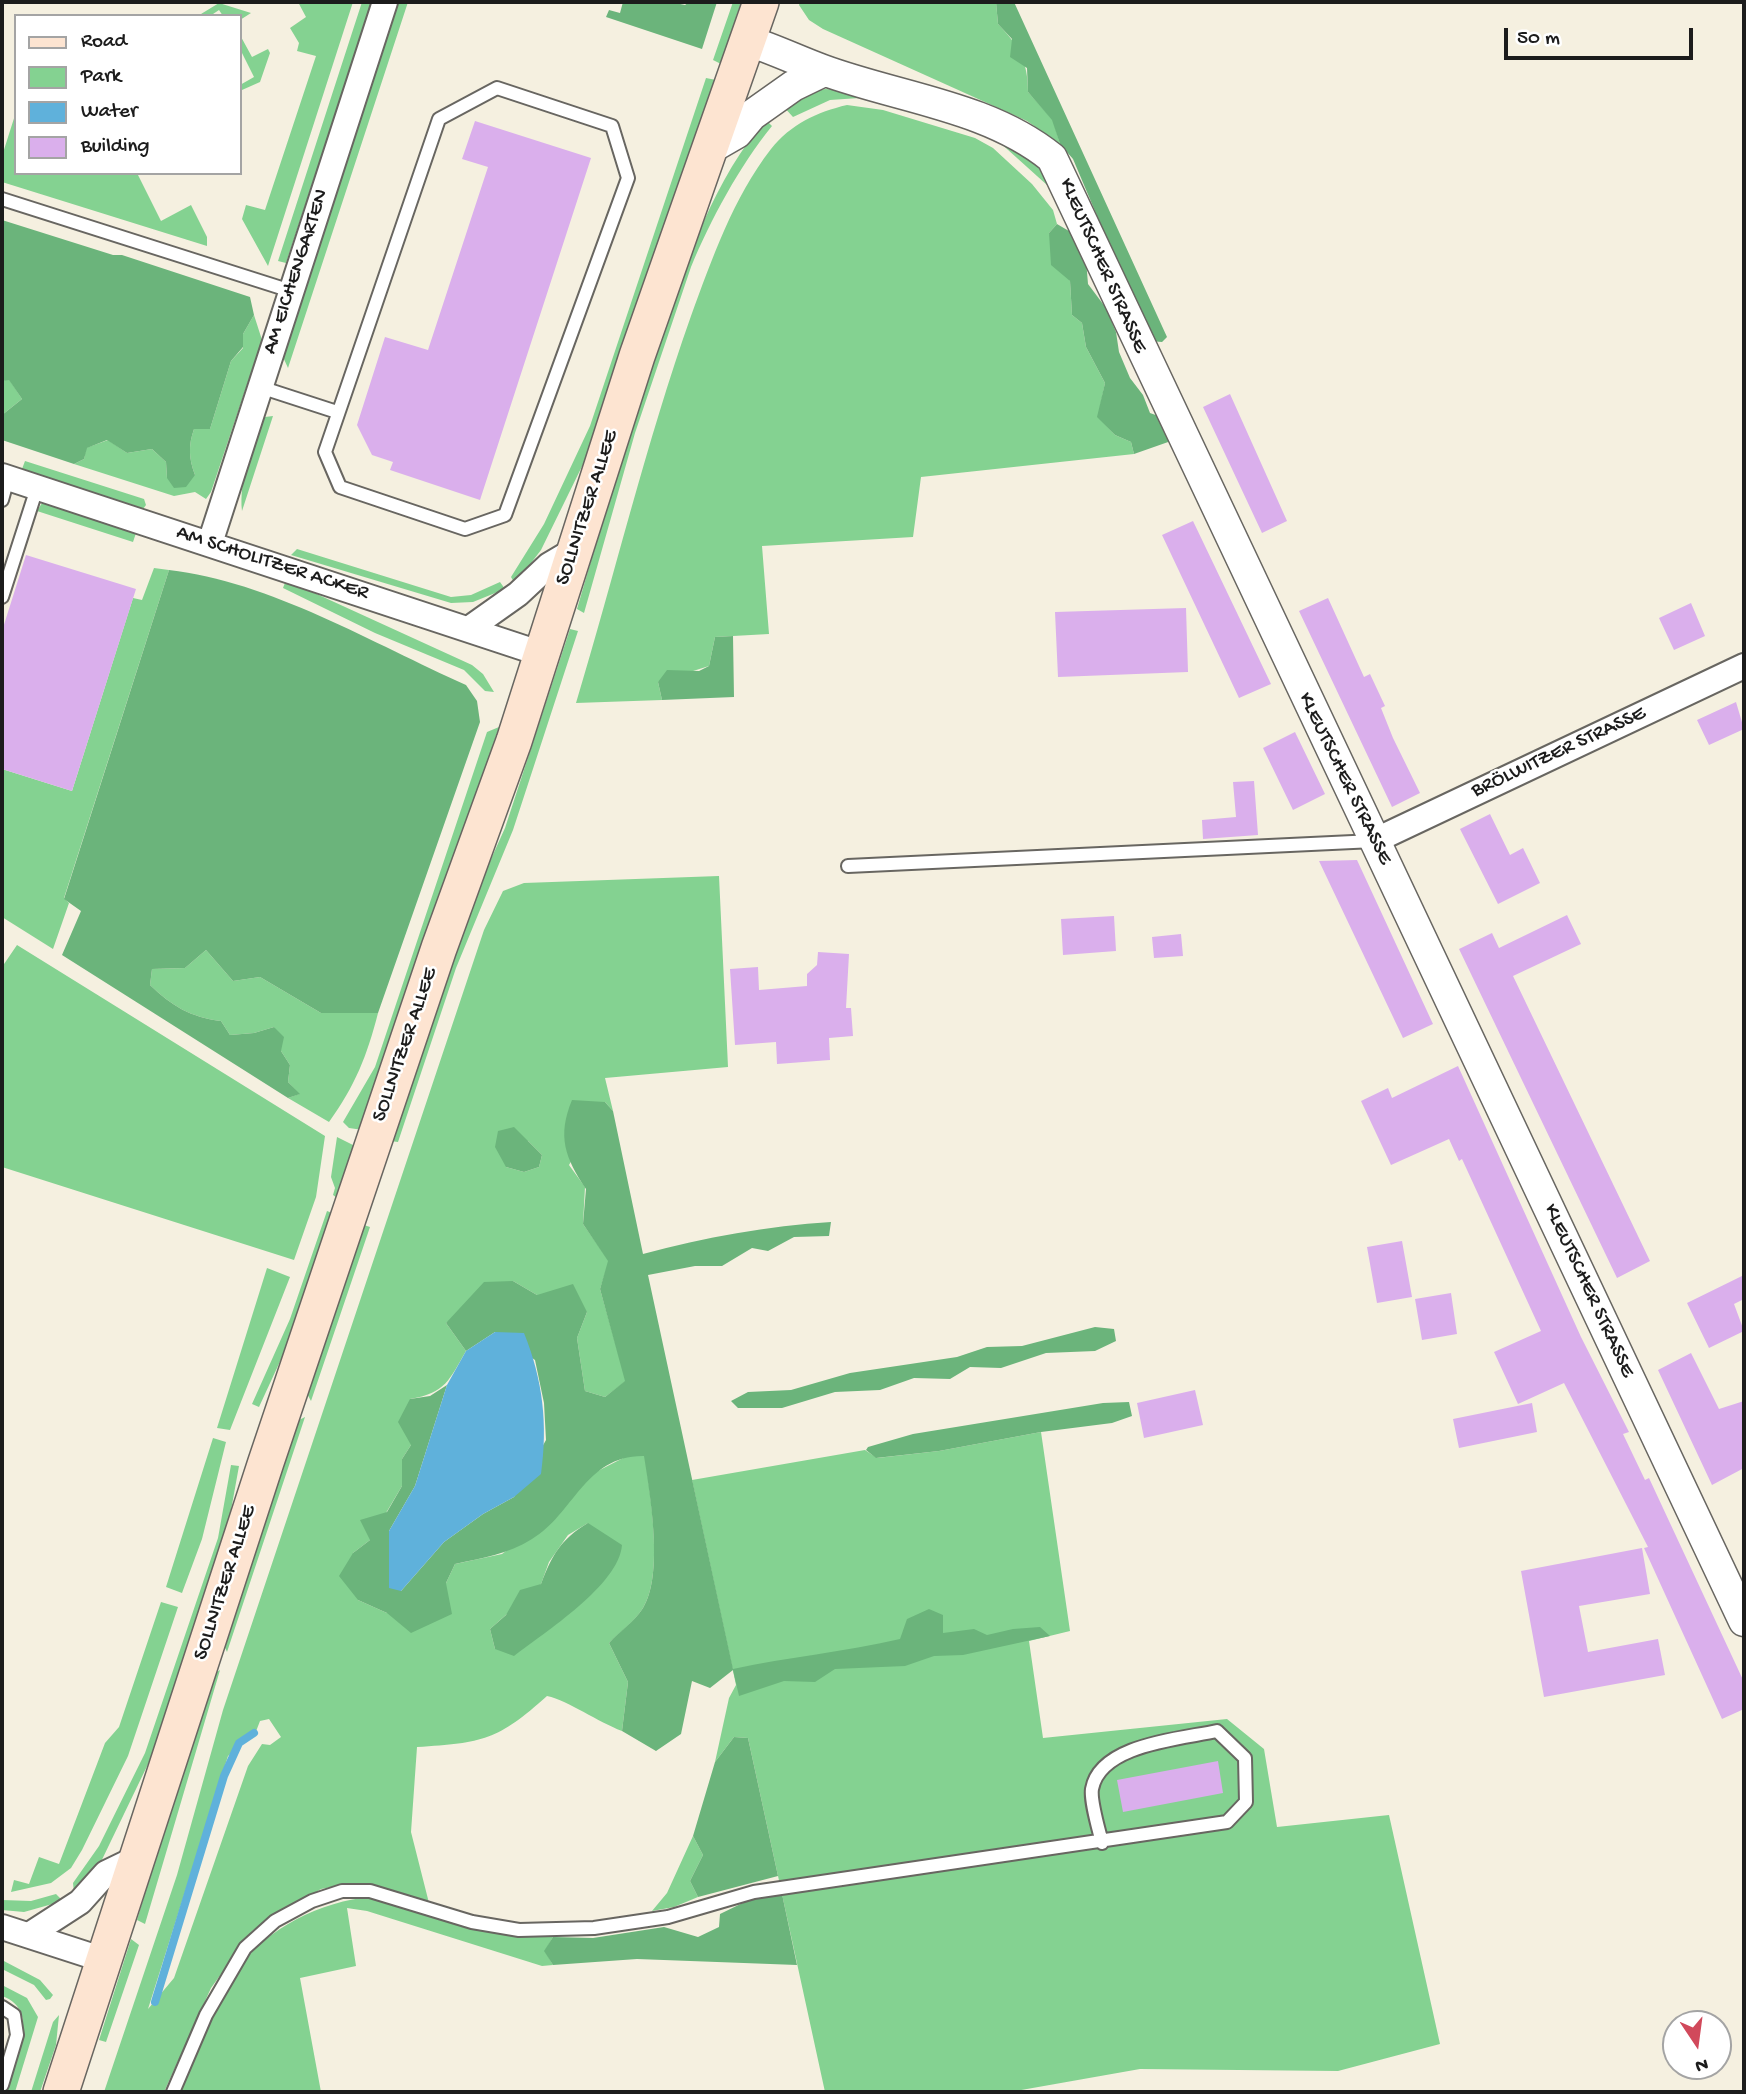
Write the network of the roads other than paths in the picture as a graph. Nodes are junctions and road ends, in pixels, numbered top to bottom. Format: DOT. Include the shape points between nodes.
graph roads {
  1 [pos="385,2"];
  2 [pos="761,2"];
  3 [pos="748,41"];
  4 [pos="824,71"];
  5 [pos="711,148"];
  6 [pos="2,199"];
  7 [pos="291,291"];
  8 [pos="260,387"];
  9 [pos="337,412"];
  10 [pos="4,484"];
  11 [pos="37,488"];
  12 [pos="210,542"];
  13 [pos="576,549"];
  14 [pos="2,597"];
  15 [pos="470,628"];
  16 [pos="542,654"];
  17 [pos="1744,666"];
  18 [pos="1374,841"];
  19 [pos="848,866"];
  20 [pos="1744,1621"];
  21 [pos="1102,1843"];
  22 [pos="137,1858"];
  23 [pos="2,1927"];
  24 [pos="29,1935"];
  25 [pos="104,1960"];
  26 [pos="2,2007"];
  27 [pos="2,2085"];
  28 [pos="61,2092"];
  29 [pos="173,2092"];
  1 -- 7 [label="street, AM EICHENGARTEN"];
  2 -- 3 [label="main road, SOLLNITZER ALLEE"];
  3 -- 4 [label="street, KLEUTSCHER STRASSE"];
  3 -- 5 [label="main road, SOLLNITZER ALLEE"];
  4 -- 5 [label="street" via="793,86 752,115 737,133"];
  4 -- 18 [label="street, KLEUTSCHER STRASSE" via="973,116 1028,139 1052,158"];
  5 -- 13 [label="main road, SOLLNITZER ALLEE" via="637,356"];
  6 -- 7 [label="lane"];
  7 -- 8 [label="street, AM EICHENGARTEN"];
  8 -- 9 [label="lane"];
  8 -- 12 [label="street, AM EICHENGARTEN"];
  9 -- 9 [label="lane" via="325,452 340,487 465,529 505,514 628,178 612,126 497,88 439,119"];
  10 -- 11 [label="street, AM SCHOLITZER ACKER"];
  11 -- 12 [label="street, AM SCHOLITZER ACKER"];
  11 -- 14 [label="lane"];
  12 -- 15 [label="street, AM SCHOLITZER ACKER"];
  13 -- 15 [label="street"];
  13 -- 16 [label="main road, SOLLNITZER ALLEE"];
  15 -- 16 [label="street, AM SCHOLITZER ACKER"];
  16 -- 22 [label="main road, SOLLNITZER ALLEE" via="270,1450"];
  17 -- 18 [label="street, BRÖLWITZER STRASSE"];
  18 -- 19 [label="lane"];
  18 -- 20 [label="street, KLEUTSCHER STRASSE"];
  21 -- 21 [label="lane" via="1227,1822 1246,1802 1245,1758 1217,1731 1133,1748 1108,1762 1092,1790"];
  21 -- 29 [label="lane" via="754,1892 668,1917 594,1928 519,1930 472,1922 370,1891 342,1891 275,1921 245,1948 206,2015"];
  22 -- 24 [label="street" via="106,1873 80,1902"];
  22 -- 25 [label="main road, SOLLNITZER ALLEE"];
  23 -- 24 [label="street"];
  24 -- 25 [label="street"];
  25 -- 28 [label="main road, SOLLNITZER ALLEE"];
  26 -- 27 [label="lane" via="14,2015 17,2035"];
}
